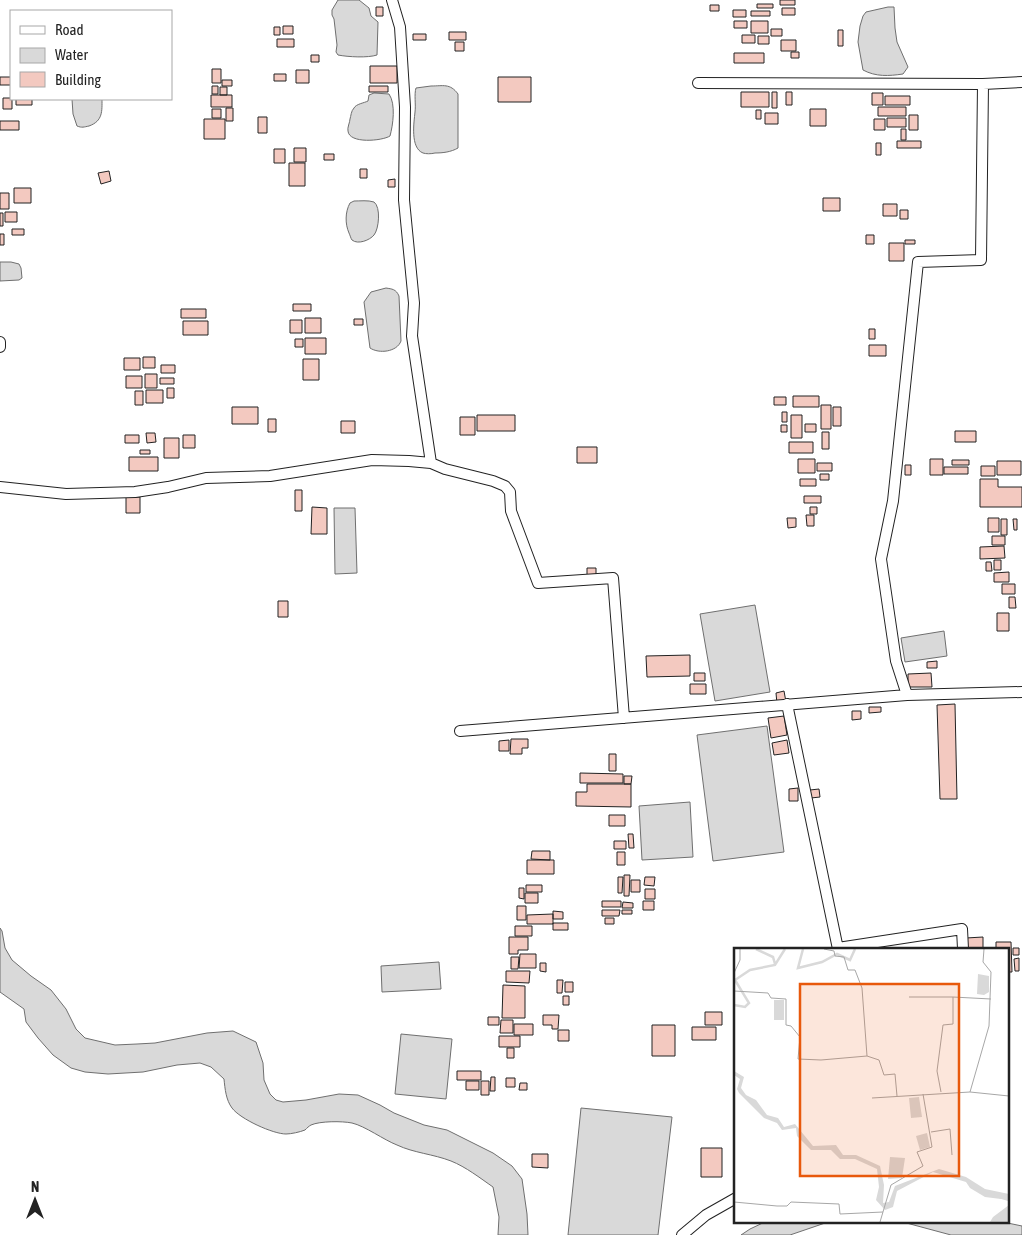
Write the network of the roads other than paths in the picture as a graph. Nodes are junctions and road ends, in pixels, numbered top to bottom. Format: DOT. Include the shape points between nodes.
graph roads {
  1 [pos="392,0"];
  2 [pos="1022,82"];
  3 [pos="698,83"];
  4 [pos="982,84"];
  5 [pos="0,342"];
  6 [pos="0,347"];
  7 [pos="431,464"];
  8 [pos="0,487"];
  9 [pos="1022,692"];
  10 [pos="906,695"];
  11 [pos="787,704"];
  12 [pos="624,718"];
  13 [pos="460,731"];
  14 [pos="838,948"];
  15 [pos="963,948"];
  16 [pos="734,1199"];
  17 [pos="682,1235"];
  1 -- 7 [label="street" via="400,27 405,107 404,200 414,303 412,336"];
  2 -- 4 [label="street"];
  3 -- 4 [label="street"];
  4 -- 10 [label="street" via="981,260 918,262 894,501 881,559 896,661"];
  5 -- 6 [label="street"];
  7 -- 8 [label="street" via="372,460 270,476 206,478 135,492 66,494"];
  7 -- 12 [label="street" via="505,486 510,492 511,511 538,583 613,578"];
  9 -- 10 [label="street"];
  10 -- 11 [label="street"];
  11 -- 12 [label="street"];
  11 -- 14 [label="street"];
  12 -- 13 [label="street"];
  14 -- 15 [label="street" via="962,929"];
  16 -- 17 [label="street" via="706,1215"];
}
